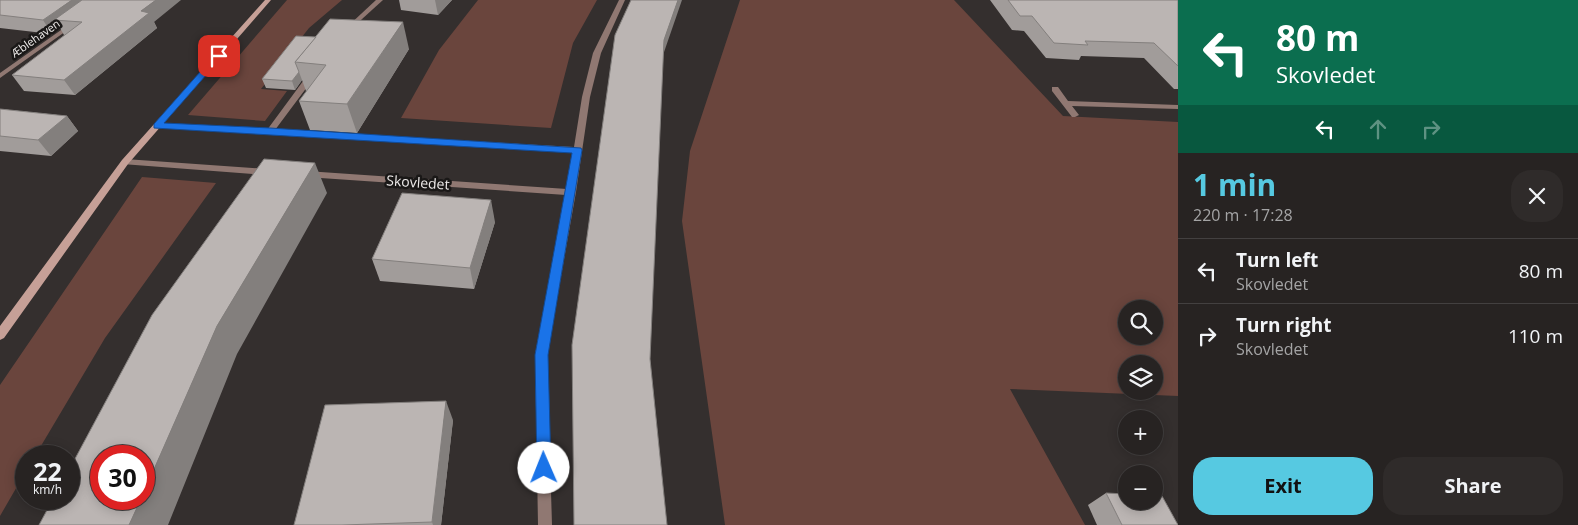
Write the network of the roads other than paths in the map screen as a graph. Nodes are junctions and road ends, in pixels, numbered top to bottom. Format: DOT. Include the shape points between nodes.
graph roads {
  1 [pos="268,0"];
  2 [pos="380,0"];
  3 [pos="622,0"];
  4 [pos="76,22"];
  5 [pos="341,36"];
  6 [pos="317,68"];
  7 [pos="0,76"];
  8 [pos="1055,89"];
  9 [pos="1066,103"];
  10 [pos="1178,107"];
  11 [pos="1075,114"];
  12 [pos="157,126"];
  13 [pos="270,131"];
  14 [pos="578,150"];
  15 [pos="125,162"];
  16 [pos="266,174"];
  17 [pos="294,174"];
  18 [pos="571,192"];
  19 [pos="0,335"];
  20 [pos="545,525"];
  1 -- 12 [label="street"];
  2 -- 5 [label="street"];
  3 -- 14 [label="street" via="597,53 586,96"];
  4 -- 7 [label="street, Æblehaven"];
  6 -- 13 [label="street"];
  8 -- 9 [label="street"];
  9 -- 10 [label="street"];
  9 -- 11 [label="street"];
  12 -- 13 [label="street"];
  12 -- 15 [label="street"];
  13 -- 14 [label="street"];
  14 -- 18 [label="street"];
  15 -- 16 [label="street"];
  15 -- 19 [label="street"];
  17 -- 18 [label="street, Skovledet"];
  18 -- 20 [label="street" via="542,355"];
}
